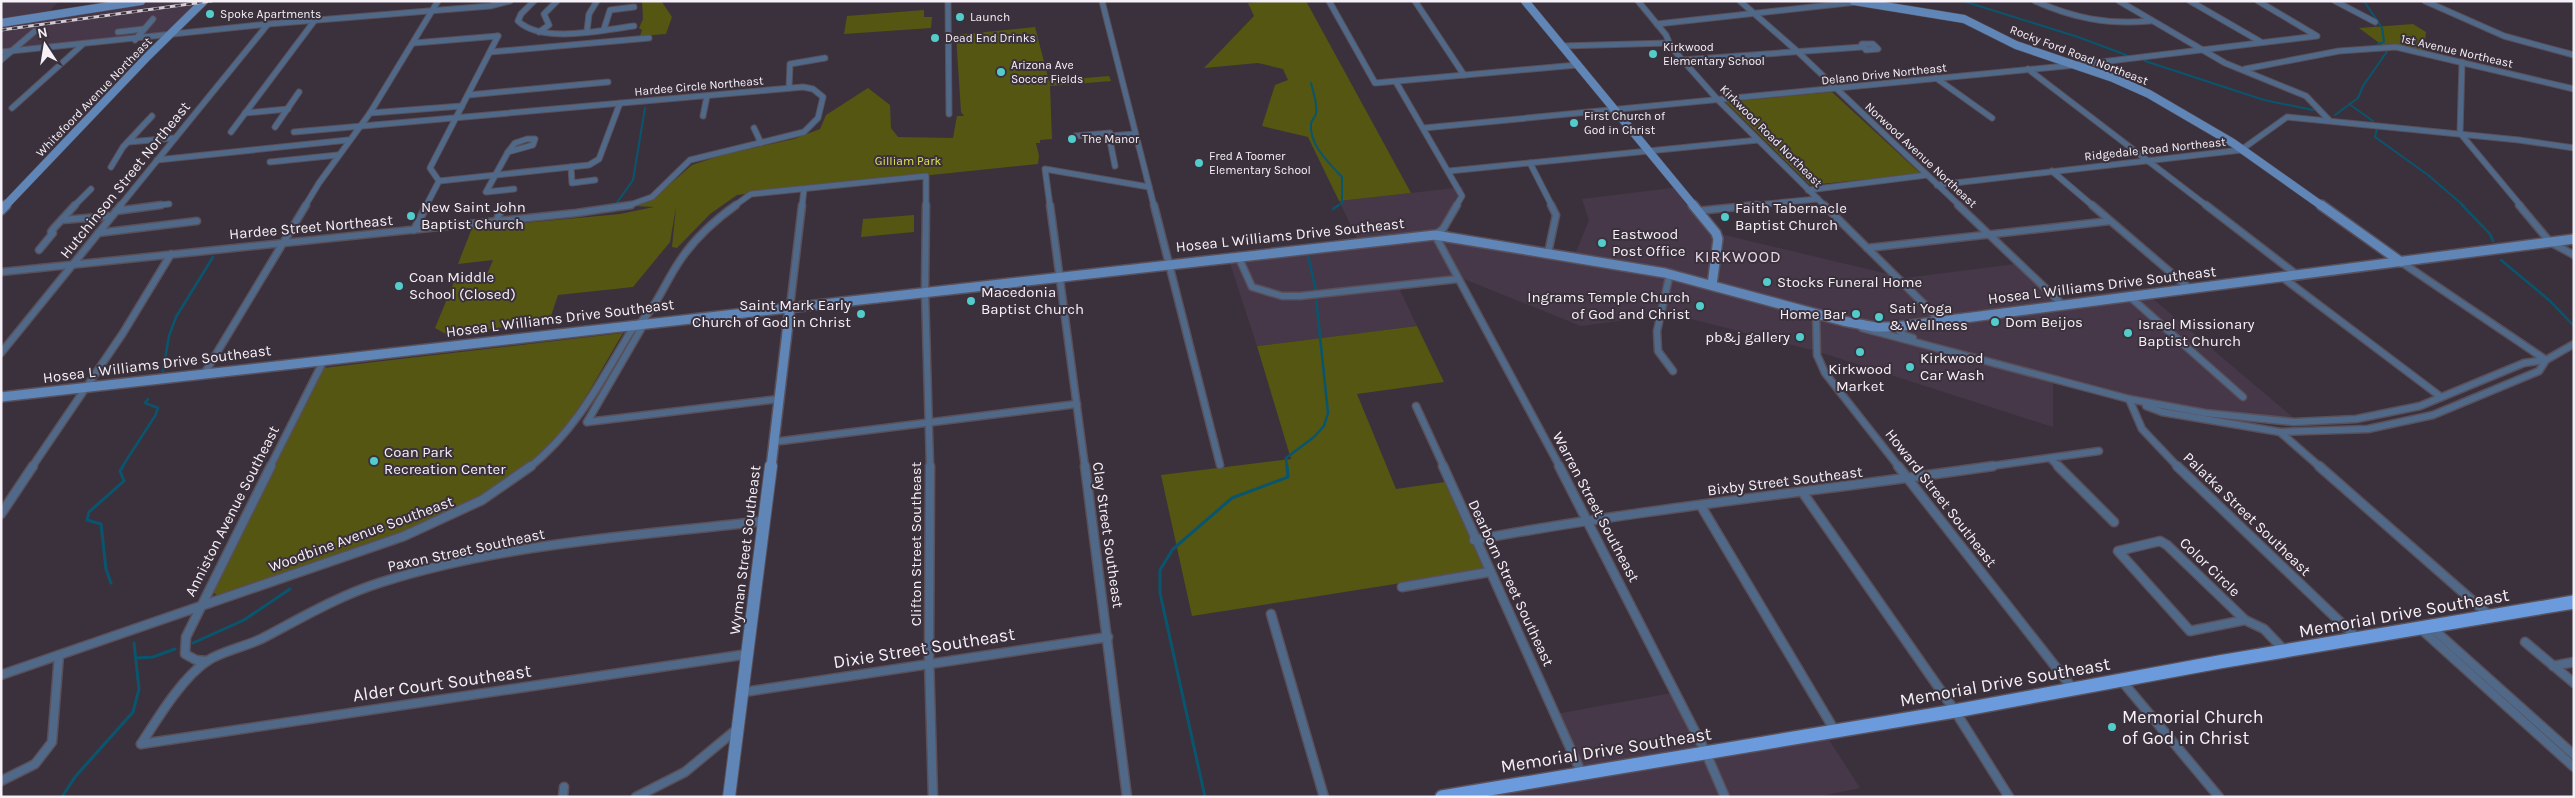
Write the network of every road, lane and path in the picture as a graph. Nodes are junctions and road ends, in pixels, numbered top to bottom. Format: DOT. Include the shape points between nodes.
graph roads {
  1 [pos="102,1"];
  2 [pos="142,1"];
  3 [pos="204,1"];
  4 [pos="438,1"];
  5 [pos="510,1"];
  6 [pos="534,1"];
  7 [pos="557,1"];
  8 [pos="597,1"];
  9 [pos="948,1"];
  10 [pos="1102,1"];
  11 [pos="1329,1"];
  12 [pos="1414,1"];
  13 [pos="1525,1"];
  14 [pos="1638,1"];
  15 [pos="1740,1"];
  16 [pos="2035,1"];
  17 [pos="2119,1"];
  18 [pos="2190,1"];
  19 [pos="2258,1"];
  20 [pos="2335,1"];
  21 [pos="2425,1"];
  22 [pos="1856,2"];
  23 [pos="634,7"];
  24 [pos="94,9"];
  25 [pos="432,11"];
  26 [pos="1755,14"];
  27 [pos="153,19"];
  28 [pos="315,20"];
  29 [pos="2150,21"];
  30 [pos="2375,22"];
  31 [pos="1,23"];
  32 [pos="268,24"];
  33 [pos="1657,24"];
  34 [pos="634,26"];
  35 [pos="144,29"];
  36 [pos="604,29"];
  37 [pos="35,31"];
  38 [pos="587,31"];
  39 [pos="118,32"];
  40 [pos="539,32"];
  41 [pos="168,36"];
  42 [pos="649,38"];
  43 [pos="135,40"];
  44 [pos="1669,42"];
  45 [pos="414,43"];
  46 [pos="2261,43"];
  47 [pos="82,45"];
  48 [pos="1561,46"];
  49 [pos="1862,47"];
  50 [pos="2200,49"];
  51 [pos="1,52"];
  52 [pos="11,52"];
  53 [pos="490,52"];
  54 [pos="1798,52"];
  55 [pos="2574,56"];
  56 [pos="825,58"];
  57 [pos="1,60"];
  58 [pos="1683,60"];
  59 [pos="2462,62"];
  60 [pos="1577,65"];
  61 [pos="2076,65"];
  62 [pos="2028,69"];
  63 [pos="2245,69"];
  64 [pos="1464,75"];
  65 [pos="1936,78"];
  66 [pos="608,82"];
  67 [pos="1396,82"];
  68 [pos="789,88"];
  69 [pos="1838,89"];
  70 [pos="2574,89"];
  71 [pos="299,92"];
  72 [pos="468,96"];
  73 [pos="707,96"];
  74 [pos="1718,100"];
  75 [pos="620,103"];
  76 [pos="462,106"];
  77 [pos="12,108"];
  78 [pos="288,109"];
  79 [pos="1615,110"];
  80 [pos="245,113"];
  81 [pos="370,113"];
  82 [pos="949,114"];
  83 [pos="152,116"];
  84 [pos="702,116"];
  85 [pos="455,117"];
  86 [pos="1992,118"];
  87 [pos="2328,120"];
  88 [pos="1108,124"];
  89 [pos="275,126"];
  90 [pos="361,126"];
  91 [pos="754,128"];
  92 [pos="1424,128"];
  93 [pos="230,132"];
  94 [pos="294,132"];
  95 [pos="1135,134"];
  96 [pos="2460,134"];
  97 [pos="1110,135"];
  98 [pos="1075,136"];
  99 [pos="175,138"];
  100 [pos="348,140"];
  101 [pos="1758,140"];
  102 [pos="128,142"];
  103 [pos="761,143"];
  104 [pos="2574,148"];
  105 [pos="2241,150"];
  106 [pos="1648,151"];
  107 [pos="507,152"];
  108 [pos="338,155"];
  109 [pos="157,160"];
  110 [pos="2146,160"];
  111 [pos="270,162"];
  112 [pos="1530,163"];
  113 [pos="1115,166"];
  114 [pos="111,167"];
  115 [pos="571,167"];
  116 [pos="2052,171"];
  117 [pos="1450,172"];
  118 [pos="497,174"];
  119 [pos="1927,175"];
  120 [pos="595,180"];
  121 [pos="440,181"];
  122 [pos="1937,185"];
  123 [pos="1149,186"];
  124 [pos="91,189"];
  125 [pos="804,189"];
  126 [pos="514,190"];
  127 [pos="1808,190"];
  128 [pos="652,197"];
  129 [pos="1818,199"];
  130 [pos="169,204"];
  131 [pos="502,207"];
  132 [pos="1,210"];
  133 [pos="1697,211"];
  134 [pos="114,213"];
  135 [pos="62,220"];
  136 [pos="2110,220"];
  137 [pos="197,221"];
  138 [pos="496,222"];
  139 [pos="414,230"];
  140 [pos="98,232"];
  141 [pos="1991,234"];
  142 [pos="1434,235"];
  143 [pos="2574,239"];
  144 [pos="284,242"];
  145 [pos="2550,242"];
  146 [pos="1868,248"];
  147 [pos="39,250"];
  148 [pos="1548,253"];
  149 [pos="171,254"];
  150 [pos="2574,255"];
  151 [pos="1238,256"];
  152 [pos="2401,262"];
  153 [pos="72,264"];
  154 [pos="1170,264"];
  155 [pos="1,272"];
  156 [pos="1670,273"];
  157 [pos="2297,275"];
  158 [pos="1061,276"];
  159 [pos="2282,277"];
  160 [pos="1458,279"];
  161 [pos="1712,285"];
  162 [pos="2190,289"];
  163 [pos="925,292"];
  164 [pos="2129,296"];
  165 [pos="2064,305"];
  166 [pos="790,307"];
  167 [pos="1816,313"];
  168 [pos="1843,321"];
  169 [pos="1941,321"];
  170 [pos="638,324"];
  171 [pos="1894,326"];
  172 [pos="2574,344"];
  173 [pos="1934,346"];
  174 [pos="1,353"];
  175 [pos="324,360"];
  176 [pos="2546,360"];
  177 [pos="1673,371"];
  178 [pos="204,374"];
  179 [pos="86,388"];
  180 [pos="1,397"];
  181 [pos="2243,397"];
  182 [pos="2441,398"];
  183 [pos="778,399"];
  184 [pos="2129,399"];
  185 [pos="1077,404"];
  186 [pos="1416,406"];
  187 [pos="2268,421"];
  188 [pos="930,422"];
  189 [pos="2280,432"];
  190 [pos="772,442"];
  191 [pos="2099,451"];
  192 [pos="2050,458"];
  193 [pos="1220,465"];
  194 [pos="1909,479"];
  195 [pos="1803,493"];
  196 [pos="1701,506"];
  197 [pos="1,514"];
  198 [pos="1588,520"];
  199 [pos="763,521"];
  200 [pos="2114,522"];
  201 [pos="1474,540"];
  202 [pos="1489,572"];
  203 [pos="1402,587"];
  204 [pos="2574,602"];
  205 [pos="199,606"];
  206 [pos="1271,614"];
  207 [pos="2491,617"];
  208 [pos="2245,620"];
  209 [pos="2426,628"];
  210 [pos="1108,637"];
  211 [pos="2358,640"];
  212 [pos="2525,642"];
  213 [pos="2286,652"];
  214 [pos="748,654"];
  215 [pos="59,655"];
  216 [pos="207,661"];
  217 [pos="2574,662"];
  218 [pos="930,663"];
  219 [pos="2553,666"];
  220 [pos="1,676"];
  221 [pos="2120,680"];
  222 [pos="2574,684"];
  223 [pos="2073,689"];
  224 [pos="744,692"];
  225 [pos="1955,711"];
  226 [pos="738,727"];
  227 [pos="1835,731"];
  228 [pos="141,744"];
  229 [pos="1706,753"];
  230 [pos="2574,755"];
  231 [pos="2574,767"];
  232 [pos="1581,772"];
  233 [pos="1,781"];
  234 [pos="564,786"];
  235 [pos="563,797"];
  236 [pos="636,797"];
  237 [pos="729,797"];
  238 [pos="933,797"];
  239 [pos="1127,797"];
  240 [pos="1324,797"];
  241 [pos="1442,797"];
  242 [pos="1725,797"];
  243 [pos="2009,797"];
  244 [pos="2219,797"];
  1 -- 24 [label="street"];
  2 -- 24 [label="street"];
  3 -- 41 [label="street, Whitefoord Avenue Northeast"];
  4 -- 25 [label="street"];
  5 -- 25 [label="street"];
  6 -- 40 [label="street" via="518,21 525,29"];
  7 -- 40 [label="street" via="544,14 549,25"];
  8 -- 38 [label="street" via="589,14"];
  9 -- 82 [label="street"];
  10 -- 95 [label="street"];
  11 -- 67 [label="street" via="1376,83"];
  12 -- 64 [label="street"];
  13 -- 48 [label="street"];
  14 -- 33 [label="street, Kirkwood Road Northeast"];
  15 -- 26 [label="street, Norwood Avenue Northeast"];
  16 -- 29 [label="street" via="2098,23"];
  17 -- 29 [label="street"];
  18 -- 46 [label="street"];
  19 -- 46 [label="street, Delano Drive Northeast" via="2317,36"];
  20 -- 30 [label="street"];
  21 -- 55 [label="street" via="2504,36"];
  22 -- 26 [label="street"];
  22 -- 61 [label="street, Rocky Ford Road Northeast" via="1964,19 2016,45"];
  23 -- 36 [label="street" via="610,10"];
  24 -- 31 [label="street"];
  25 -- 28 [label="street"];
  25 -- 45 [label="street"];
  26 -- 33 [label="street"];
  26 -- 54 [label="street, Norwood Avenue Northeast"];
  27 -- 35 [label="street"];
  28 -- 32 [label="street"];
  28 -- 80 [label="street"];
  29 -- 50 [label="street"];
  32 -- 41 [label="street"];
  32 -- 99 [label="street, Hutchinson Street Northeast"];
  33 -- 44 [label="street, Kirkwood Road Northeast"];
  34 -- 36 [label="street"];
  35 -- 39 [label="street"];
  35 -- 43 [label="street"];
  36 -- 38 [label="street"];
  37 -- 52 [label="street"];
  38 -- 40 [label="street"];
  41 -- 43 [label="street"];
  41 -- 132 [label="street, Whitefoord Avenue Northeast"];
  42 -- 53 [label="street"];
  43 -- 47 [label="street"];
  44 -- 48 [label="street"];
  44 -- 58 [label="street, Kirkwood Road Northeast"];
  45 -- 53 [label="street" via="498,36"];
  45 -- 81 [label="street"];
  46 -- 50 [label="street, Delano Drive Northeast"];
  47 -- 52 [label="street"];
  47 -- 77 [label="street"];
  48 -- 60 [label="street"];
  49 -- 54 [label="street"];
  50 -- 61 [label="street, Delano Drive Northeast"];
  50 -- 63 [label="street"];
  51 -- 52 [label="street"];
  52 -- 57 [label="street"];
  53 -- 72 [label="street"];
  54 -- 58 [label="street"];
  54 -- 69 [label="street, Norwood Avenue Northeast"];
  56 -- 68 [label="street" via="790,64"];
  58 -- 74 [label="street, Kirkwood Road Northeast"];
  59 -- 63 [label="street, 1st Avenue Northeast" via="2402,48 2371,47"];
  59 -- 70 [label="street, 1st Avenue Northeast"];
  59 -- 96 [label="street"];
  60 -- 64 [label="street"];
  60 -- 79 [label="street"];
  61 -- 62 [label="street, Delano Drive Northeast"];
  61 -- 105 [label="street, Rocky Ford Road Northeast" via="2149,94 2223,136"];
  62 -- 65 [label="street, Delano Drive Northeast"];
  62 -- 110 [label="street"];
  63 -- 87 [label="street" via="2306,96"];
  64 -- 67 [label="street"];
  65 -- 69 [label="street, Delano Drive Northeast"];
  65 -- 86 [label="street"];
  66 -- 72 [label="street"];
  67 -- 92 [label="street"];
  68 -- 73 [label="street, Hardee Circle Northeast"];
  68 -- 103 [label="street, Hardee Circle Northeast" via="803,87 823,97 813,128"];
  69 -- 74 [label="street, Delano Drive Northeast"];
  69 -- 119 [label="street, Norwood Avenue Northeast"];
  71 -- 78 [label="street"];
  72 -- 76 [label="street"];
  73 -- 75 [label="street, Hardee Circle Northeast"];
  73 -- 84 [label="street"];
  74 -- 79 [label="street, Delano Drive Northeast"];
  74 -- 101 [label="street, Kirkwood Road Northeast"];
  75 -- 85 [label="street, Hardee Circle Northeast"];
  75 -- 115 [label="street" via="599,159 589,165"];
  76 -- 81 [label="street"];
  76 -- 85 [label="street"];
  78 -- 80 [label="street"];
  78 -- 89 [label="street"];
  79 -- 92 [label="street, Delano Drive Northeast"];
  79 -- 106 [label="street"];
  80 -- 93 [label="street"];
  81 -- 90 [label="street"];
  83 -- 102 [label="street"];
  85 -- 90 [label="street, Hardee Circle Northeast"];
  85 -- 121 [label="street" via="430,168"];
  87 -- 96 [label="street, Ridgedale Road Northeast"];
  87 -- 105 [label="street, Ridgedale Road Northeast" via="2284,118"];
  88 -- 97 [label="street"];
  90 -- 94 [label="street, Hardee Circle Northeast"];
  90 -- 100 [label="street"];
  91 -- 103 [label="street"];
  92 -- 117 [label="street"];
  95 -- 97 [label="street"];
  95 -- 123 [label="street"];
  96 -- 104 [label="street, Ridgedale Road Northeast"];
  96 -- 145 [label="street"];
  97 -- 98 [label="street"];
  97 -- 113 [label="street"];
  99 -- 102 [label="street"];
  99 -- 109 [label="street, Hutchinson Street Northeast"];
  100 -- 108 [label="street"];
  100 -- 109 [label="street"];
  101 -- 106 [label="street"];
  101 -- 127 [label="street, Kirkwood Road Northeast"];
  102 -- 114 [label="street"];
  103 -- 128 [label="street, Hardee Circle Northeast" via="690,160"];
  105 -- 110 [label="street, Ridgedale Road Northeast"];
  105 -- 152 [label="street, Rocky Ford Road Northeast"];
  106 -- 112 [label="street"];
  106 -- 133 [label="street"];
  107 -- 118 [label="street"];
  108 -- 111 [label="street"];
  108 -- 144 [label="street"];
  109 -- 134 [label="street, Hutchinson Street Northeast"];
  110 -- 116 [label="street, Ridgedale Road Northeast"];
  110 -- 157 [label="street"];
  112 -- 117 [label="street"];
  112 -- 148 [label="street" via="1556,215"];
  115 -- 118 [label="street"];
  115 -- 120 [label="street" via="572,183"];
  116 -- 122 [label="street, Ridgedale Road Northeast"];
  116 -- 136 [label="street"];
  117 -- 142 [label="street" via="1462,196 1443,230"];
  118 -- 121 [label="street"];
  118 -- 126 [label="street" via="486,192"];
  119 -- 122 [label="street, Norwood Avenue Northeast"];
  119 -- 127 [label="street"];
  121 -- 139 [label="street"];
  122 -- 141 [label="street, Norwood Avenue Northeast"];
  123 -- 154 [label="street"];
  123 -- 158 [label="street, Clay Street Southeast" via="1045,169"];
  124 -- 135 [label="street"];
  125 -- 163 [label="street, Clifton Street Southeast" via="926,176"];
  125 -- 166 [label="street"];
  125 -- 170 [label="street, Woodbine Avenue Southeast" via="751,194 716,220 681,259 644,321"];
  127 -- 129 [label="street, Kirkwood Road Northeast"];
  128 -- 138 [label="street, Hardee Street Northeast" via="629,206"];
  129 -- 133 [label="street"];
  129 -- 146 [label="street, Kirkwood Road Northeast"];
  130 -- 134 [label="street"];
  131 -- 138 [label="street"];
  133 -- 161 [label="street" via="1718,239"];
  134 -- 135 [label="street"];
  134 -- 140 [label="street, Hutchinson Street Northeast"];
  135 -- 147 [label="street" via="53,227 53,234"];
  136 -- 141 [label="street"];
  136 -- 162 [label="street"];
  137 -- 140 [label="street"];
  138 -- 139 [label="street, Hardee Street Northeast"];
  139 -- 144 [label="street, Hardee Street Northeast"];
  140 -- 153 [label="street, Hutchinson Street Northeast"];
  141 -- 146 [label="street"];
  141 -- 165 [label="street, Norwood Avenue Northeast"];
  142 -- 148 [label="street, Hosea L Williams Drive Southeast"];
  142 -- 151 [label="street, Hosea L Williams Drive Southeast"];
  142 -- 160 [label="street, Warren Street Southeast"];
  143 -- 145 [label="street, Hosea L Williams Drive Southeast"];
  144 -- 149 [label="street, Hardee Street Northeast"];
  144 -- 178 [label="street"];
  145 -- 150 [label="street"];
  145 -- 152 [label="street, Hosea L Williams Drive Southeast"];
  146 -- 169 [label="street, Kirkwood Road Northeast"];
  148 -- 156 [label="street, Hosea L Williams Drive Southeast"];
  149 -- 153 [label="street, Hardee Street Northeast"];
  149 -- 179 [label="street"];
  151 -- 154 [label="street, Hosea L Williams Drive Southeast"];
  151 -- 160 [label="street" via="1252,288 1282,296"];
  152 -- 157 [label="street, Hosea L Williams Drive Southeast"];
  152 -- 176 [label="street"];
  153 -- 155 [label="street, Hardee Street Northeast"];
  153 -- 174 [label="street, Hutchinson Street Northeast"];
  154 -- 158 [label="street, Hosea L Williams Drive Southeast"];
  154 -- 193 [label="street"];
  156 -- 161 [label="street, Hosea L Williams Drive Southeast"];
  156 -- 177 [label="street" via="1657,331 1658,351"];
  157 -- 159 [label="street, Hosea L Williams Drive Southeast"];
  158 -- 163 [label="street, Hosea L Williams Drive Southeast"];
  158 -- 185 [label="street, Clay Street Southeast"];
  159 -- 162 [label="street, Hosea L Williams Drive Southeast"];
  159 -- 182 [label="street"];
  160 -- 198 [label="street, Warren Street Southeast"];
  161 -- 167 [label="street, Hosea L Williams Drive Southeast"];
  162 -- 164 [label="street, Hosea L Williams Drive Southeast"];
  163 -- 166 [label="street, Hosea L Williams Drive Southeast"];
  163 -- 188 [label="street, Clifton Street Southeast"];
  164 -- 165 [label="street, Hosea L Williams Drive Southeast"];
  164 -- 181 [label="street"];
  165 -- 169 [label="street, Hosea L Williams Drive Southeast"];
  166 -- 170 [label="street, Hosea L Williams Drive Southeast"];
  166 -- 183 [label="street, Wyman Street Southeast"];
  167 -- 168 [label="street, Hosea L Williams Drive Southeast"];
  167 -- 194 [label="street, Howard Street Southeast" via="1818,361"];
  168 -- 171 [label="street, Hosea L Williams Drive Southeast" via="1875,327"];
  168 -- 173 [label="street" via="1884,335"];
  169 -- 171 [label="street, Hosea L Williams Drive Southeast"];
  170 -- 175 [label="street, Hosea L Williams Drive Southeast"];
  170 -- 183 [label="street" via="641,329 587,422"];
  170 -- 205 [label="street, Woodbine Avenue Southeast" via="631,330 567,432 529,469 491,495 459,514 427,527"];
  171 -- 173 [label="street" via="1904,335"];
  172 -- 176 [label="street"];
  173 -- 184 [label="street"];
  175 -- 178 [label="street, Hosea L Williams Drive Southeast"];
  175 -- 205 [label="street, Anniston Avenue Southeast"];
  176 -- 182 [label="street" via="2524,363"];
  176 -- 189 [label="street" via="2539,371 2408,422 2368,429"];
  178 -- 179 [label="street, Hosea L Williams Drive Southeast"];
  179 -- 180 [label="street, Hosea L Williams Drive Southeast"];
  179 -- 197 [label="street"];
  182 -- 187 [label="street" via="2395,412 2356,419"];
  183 -- 190 [label="street, Wyman Street Southeast"];
  184 -- 187 [label="street"];
  184 -- 189 [label="street" via="2162,412"];
  184 -- 211 [label="street, Palatka Street Southeast" via="2142,429 2154,444"];
  185 -- 188 [label="street"];
  185 -- 210 [label="street, Clay Street Southeast"];
  186 -- 201 [label="street, Dearborn Street Southeast"];
  187 -- 189 [label="street"];
  188 -- 190 [label="street"];
  188 -- 218 [label="street, Clifton Street Southeast"];
  189 -- 207 [label="street"];
  190 -- 199 [label="street, Wyman Street Southeast"];
  191 -- 192 [label="street, Bixby Street Southeast"];
  192 -- 194 [label="street, Bixby Street Southeast"];
  192 -- 200 [label="street"];
  194 -- 195 [label="street, Bixby Street Southeast"];
  194 -- 223 [label="street, Howard Street Southeast"];
  195 -- 196 [label="street, Bixby Street Southeast"];
  195 -- 225 [label="street"];
  196 -- 198 [label="street, Bixby Street Southeast"];
  196 -- 227 [label="street"];
  198 -- 201 [label="street, Bixby Street Southeast"];
  198 -- 229 [label="street, Warren Street Southeast"];
  199 -- 214 [label="street, Wyman Street Southeast"];
  199 -- 216 [label="street, Paxon Street Southeast" via="564,543 407,574 342,598 251,644"];
  201 -- 202 [label="street, Dearborn Street Southeast"];
  202 -- 203 [label="street"];
  202 -- 232 [label="street, Dearborn Street Southeast"];
  204 -- 207 [label="main road, Memorial Drive Southeast"];
  205 -- 215 [label="street, Woodbine Avenue Southeast"];
  205 -- 216 [label="street, Anniston Avenue Southeast" via="183,650 189,660"];
  206 -- 240 [label="street"];
  207 -- 209 [label="main road, Memorial Drive Southeast"];
  208 -- 208 [label="street, Color Circle" via="2190,631 2118,551 2160,541"];
  208 -- 213 [label="street, Color Circle" via="2264,630"];
  209 -- 211 [label="main road, Memorial Drive Southeast"];
  209 -- 230 [label="street"];
  209 -- 231 [label="street"];
  210 -- 218 [label="street, Dixie Street Southeast"];
  210 -- 239 [label="street, Clay Street Southeast"];
  211 -- 213 [label="main road, Memorial Drive Southeast"];
  212 -- 219 [label="street"];
  213 -- 221 [label="main road, Memorial Drive Southeast"];
  214 -- 224 [label="street, Wyman Street Southeast"];
  214 -- 228 [label="street, Alder Court Southeast"];
  215 -- 220 [label="street, Woodbine Avenue Southeast"];
  215 -- 233 [label="street" via="52,742 35,764"];
  216 -- 228 [label="street, Paxon Street Southeast" via="186,682"];
  217 -- 219 [label="street"];
  218 -- 224 [label="street, Dixie Street Southeast"];
  218 -- 238 [label="street, Clifton Street Southeast"];
  219 -- 222 [label="street"];
  221 -- 223 [label="main road, Memorial Drive Southeast"];
  221 -- 244 [label="street"];
  223 -- 225 [label="main road, Memorial Drive Southeast"];
  224 -- 226 [label="street, Wyman Street Southeast"];
  225 -- 227 [label="main road, Memorial Drive Southeast"];
  225 -- 243 [label="street"];
  226 -- 236 [label="street" via="685,772"];
  226 -- 237 [label="street, Wyman Street Southeast"];
  227 -- 229 [label="main road, Memorial Drive Southeast"];
  229 -- 232 [label="main road, Memorial Drive Southeast"];
  229 -- 242 [label="street, Warren Street Southeast"];
  232 -- 241 [label="main road, Memorial Drive Southeast"];
  234 -- 235 [label="street"];
}
